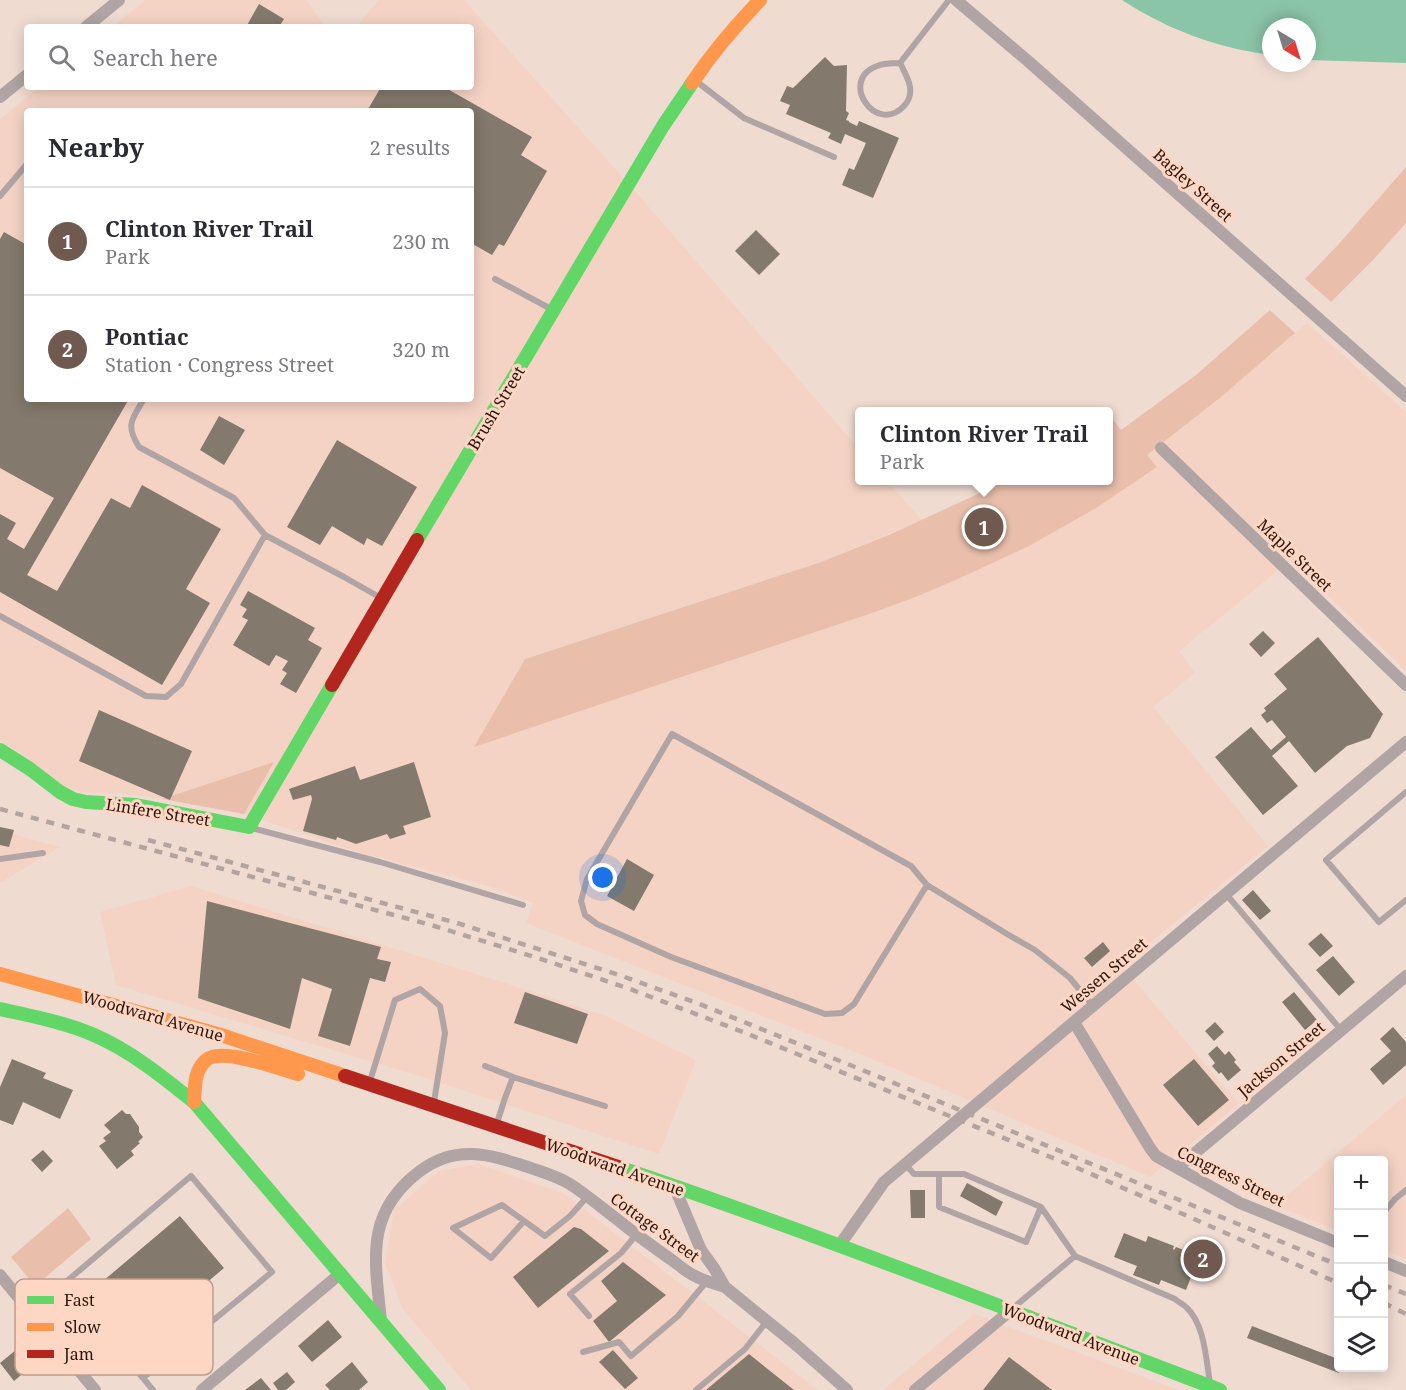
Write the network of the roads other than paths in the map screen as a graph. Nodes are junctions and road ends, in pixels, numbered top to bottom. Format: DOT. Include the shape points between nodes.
graph roads {
  1 [pos="119,0"];
  2 [pos="759,0"];
  3 [pos="949,0"];
  4 [pos="956,0"];
  5 [pos="90,24"];
  6 [pos="900,63"];
  7 [pos="24,77"];
  8 [pos="693,79"];
  9 [pos="0,97"];
  10 [pos="834,157"];
  11 [pos="24,168"];
  12 [pos="0,196"];
  13 [pos="495,279"];
  14 [pos="554,311"];
  15 [pos="1406,396"];
  16 [pos="142,402"];
  17 [pos="1161,448"];
  18 [pos="264,536"];
  19 [pos="382,599"];
  20 [pos="0,616"];
  21 [pos="1406,685"];
  22 [pos="1406,742"];
  23 [pos="0,750"];
  24 [pos="1406,792"];
  25 [pos="249,827"];
  26 [pos="43,853"];
  27 [pos="0,859"];
  28 [pos="927,885"];
  29 [pos="1226,894"];
  30 [pos="1406,900"];
  31 [pos="523,905"];
  32 [pos="0,974"];
  33 [pos="1406,976"];
  34 [pos="1093,1006"];
  35 [pos="0,1009"];
  36 [pos="1074,1022"];
  37 [pos="1341,1030"];
  38 [pos="485,1066"];
  39 [pos="513,1077"];
  40 [pos="369,1085"];
  41 [pos="194,1102"];
  42 [pos="434,1106"];
  43 [pos="605,1106"];
  44 [pos="496,1127"];
  45 [pos="905,1164"];
  46 [pos="1177,1168"];
  47 [pos="939,1174"];
  48 [pos="674,1186"];
  49 [pos="1406,1190"];
  50 [pos="587,1197"];
  51 [pos="1041,1207"];
  52 [pos="1385,1210"];
  53 [pos="524,1221"];
  54 [pos="636,1235"];
  55 [pos="1334,1241"];
  56 [pos="839,1246"];
  57 [pos="1075,1256"];
  58 [pos="1388,1264"];
  59 [pos="1406,1271"];
  60 [pos="341,1273"];
  61 [pos="0,1275"];
  62 [pos="70,1279"];
  63 [pos="707,1281"];
  64 [pos="725,1287"];
  65 [pos="15,1294"];
  66 [pos="1010,1311"];
  67 [pos="589,1316"];
  68 [pos="213,1320"];
  69 [pos="381,1321"];
  70 [pos="767,1321"];
  71 [pos="583,1352"];
  72 [pos="82,1375"];
  73 [pos="140,1375"];
  74 [pos="147,1375"];
  75 [pos="143,1378"];
  76 [pos="1215,1388"];
  77 [pos="95,1390"];
  78 [pos="153,1390"];
  79 [pos="202,1390"];
  80 [pos="439,1390"];
  81 [pos="696,1390"];
  82 [pos="847,1390"];
  83 [pos="915,1390"];
  1 -- 5 [label="street"];
  2 -- 8 [label="main road, Brush Street"];
  3 -- 6 [label="lane"];
  4 -- 15 [label="street, Bagley Street"];
  6 -- 6 [label="lane" via="910,84 904,106 891,114 868,108 860,92 864,75 878,65"];
  7 -- 9 [label="street"];
  8 -- 10 [label="lane" via="744,118"];
  8 -- 14 [label="main road, Brush Street"];
  11 -- 12 [label="lane"];
  13 -- 14 [label="lane"];
  14 -- 19 [label="main road, Brush Street"];
  16 -- 18 [label="lane" via="132,420 132,436 139,447 234,498"];
  17 -- 21 [label="street, Maple Street"];
  18 -- 19 [label="lane"];
  18 -- 20 [label="lane" via="181,684 166,697 146,696"];
  19 -- 25 [label="main road, Brush Street"];
  22 -- 29 [label="street, Wessen Street"];
  23 -- 25 [label="main road, Linfere Street" via="68,797 136,805"];
  24 -- 30 [label="lane" via="1326,860 1380,922"];
  25 -- 31 [label="lane"];
  26 -- 27 [label="lane"];
  28 -- 28 [label="lane" via="854,1004 842,1013 825,1014 671,957 597,924 585,915 581,901 587,879 672,734 911,866"];
  28 -- 34 [label="lane" via="1035,950 1070,978"];
  29 -- 34 [label="street, Wessen Street"];
  29 -- 37 [label="lane"];
  32 -- 40 [label="main road, Woodward Avenue" via="218,1034"];
  33 -- 37 [label="street, Jackson Street"];
  34 -- 36 [label="street, Wessen Street"];
  35 -- 41 [label="main road, Woodward Avenue" via="95,1036 144,1063"];
  36 -- 45 [label="street, Wessen Street"];
  36 -- 46 [label="street, Congress Street" via="1150,1148"];
  37 -- 46 [label="street, Jackson Street"];
  38 -- 39 [label="lane"];
  39 -- 43 [label="lane"];
  39 -- 44 [label="lane"];
  40 -- 41 [label="main road" via="318,1079 227,1055 211,1057 203,1063 198,1071"];
  40 -- 42 [label="main road, Woodward Avenue"];
  40 -- 42 [label="lane" via="395,1000 420,989 440,1006 445,1033"];
  41 -- 60 [label="main road, Woodward Avenue"];
  42 -- 44 [label="main road, Woodward Avenue"];
  44 -- 48 [label="main road, Woodward Avenue"];
  45 -- 47 [label="lane" via="914,1174"];
  45 -- 56 [label="street, Wessen Street" via="884,1182"];
  46 -- 55 [label="street, Congress Street" via="1239,1203"];
  47 -- 51 [label="lane" via="963,1174"];
  47 -- 51 [label="lane" via="939,1208 1026,1242"];
  48 -- 56 [label="main road, Woodward Avenue"];
  48 -- 64 [label="street" via="701,1250"];
  49 -- 52 [label="lane"];
  50 -- 53 [label="lane" via="545,1236"];
  50 -- 54 [label="street, Cottage Street"];
  50 -- 69 [label="street, Cottage Street" via="557,1177 498,1157 460,1155 425,1167 396,1194 377,1233 375,1263"];
  51 -- 57 [label="lane"];
  53 -- 53 [label="lane" via="502,1205 453,1228 491,1258"];
  54 -- 63 [label="street, Cottage Street"];
  54 -- 67 [label="lane" via="570,1294"];
  56 -- 66 [label="main road, Woodward Avenue"];
  57 -- 66 [label="lane"];
  57 -- 76 [label="lane" via="1188,1308 1203,1338"];
  58 -- 59 [label="street"];
  60 -- 69 [label="main road, Woodward Avenue"];
  60 -- 79 [label="street"];
  61 -- 65 [label="street"];
  62 -- 68 [label="lane" via="191,1176 272,1272"];
  63 -- 64 [label="street, Cottage Street"];
  63 -- 71 [label="lane" via="678,1317 631,1356 619,1342"];
  64 -- 70 [label="street"];
  66 -- 76 [label="main road, Woodward Avenue"];
  66 -- 83 [label="street"];
  69 -- 80 [label="main road, Woodward Avenue"];
  70 -- 81 [label="lane" via="745,1349"];
  70 -- 82 [label="street"];
  72 -- 77 [label="street"];
  73 -- 75 [label="lane"];
  74 -- 75 [label="lane"];
  75 -- 78 [label="lane"];
}
